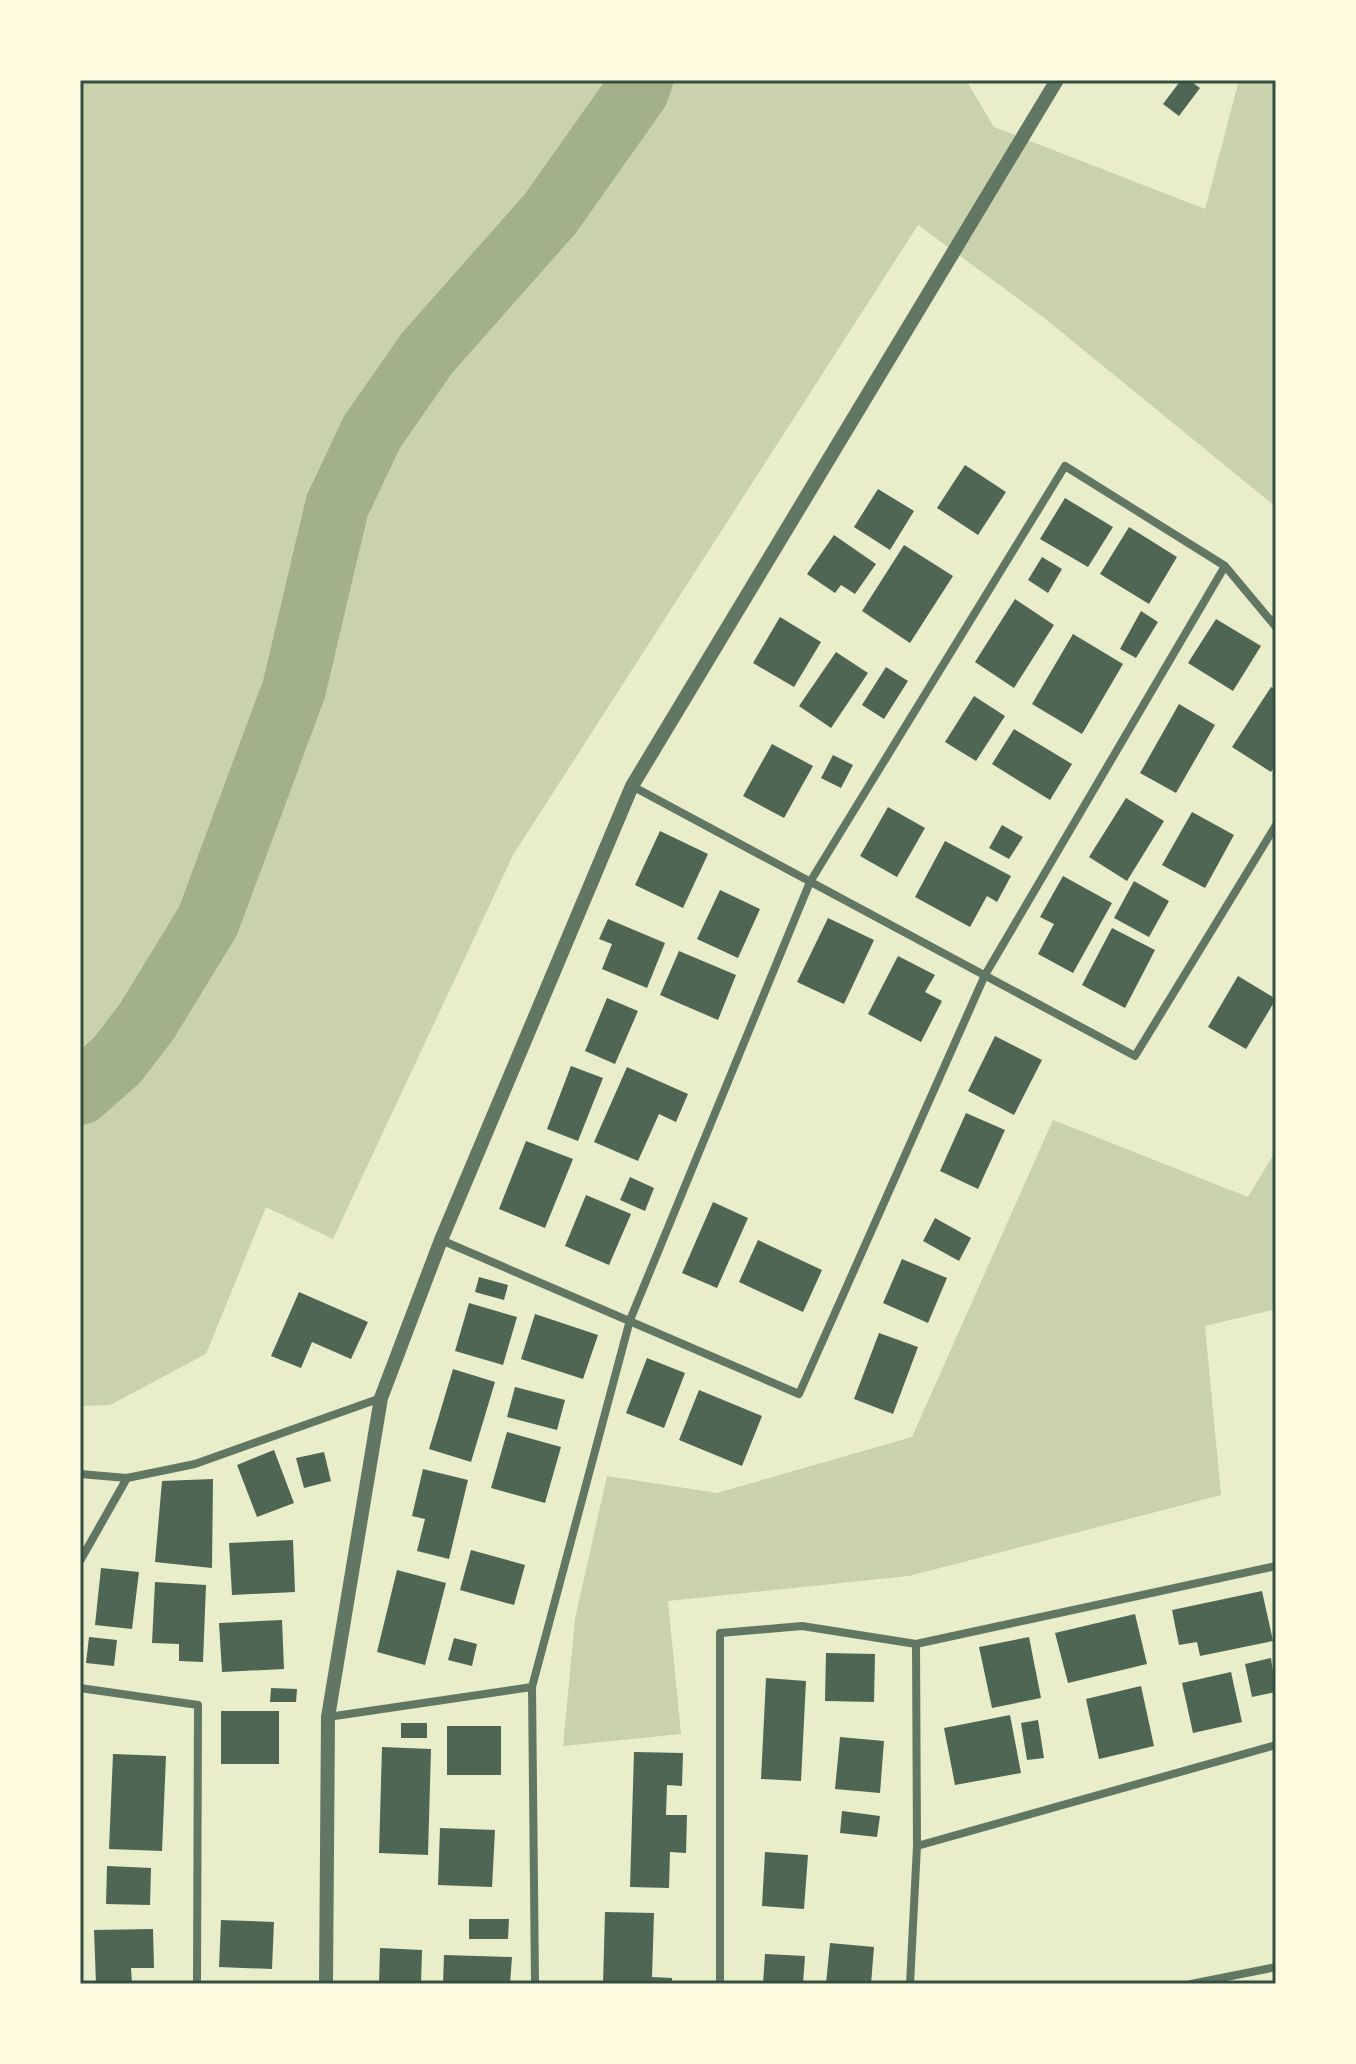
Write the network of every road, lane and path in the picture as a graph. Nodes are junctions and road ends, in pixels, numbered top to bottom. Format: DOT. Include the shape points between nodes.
graph roads {
  1 [pos="1057,80"];
  2 [pos="1225,566"];
  3 [pos="1276,627"];
  4 [pos="632,786"];
  5 [pos="1276,825"];
  6 [pos="810,882"];
  7 [pos="985,975"];
  8 [pos="441,1240"];
  9 [pos="630,1320"];
  10 [pos="381,1398"];
  11 [pos="80,1474"];
  12 [pos="127,1478"];
  13 [pos="80,1561"];
  14 [pos="1276,1566"];
  15 [pos="916,1644"];
  16 [pos="532,1687"];
  17 [pos="80,1688"];
  18 [pos="328,1717"];
  19 [pos="1276,1745"];
  20 [pos="917,1846"];
  21 [pos="1276,1967"];
  22 [pos="197,1984"];
  23 [pos="326,1984"];
  24 [pos="535,1984"];
  25 [pos="720,1984"];
  26 [pos="910,1984"];
  27 [pos="1191,1984"];
  1 -- 4 [label="street"];
  2 -- 3 [label="street"];
  2 -- 6 [label="street" via="1065,466"];
  2 -- 7 [label="street"];
  4 -- 6 [label="street"];
  4 -- 8 [label="street"];
  5 -- 7 [label="street" via="1135,1056"];
  6 -- 7 [label="street"];
  6 -- 9 [label="street"];
  7 -- 9 [label="street" via="799,1394"];
  8 -- 9 [label="street"];
  8 -- 10 [label="street"];
  9 -- 16 [label="street"];
  10 -- 12 [label="street" via="195,1464"];
  10 -- 18 [label="street"];
  11 -- 12 [label="street"];
  12 -- 13 [label="street"];
  14 -- 15 [label="street"];
  15 -- 20 [label="street"];
  15 -- 25 [label="street" via="802,1626 720,1633"];
  16 -- 18 [label="street"];
  16 -- 24 [label="street"];
  17 -- 22 [label="street" via="198,1705"];
  18 -- 23 [label="street"];
  19 -- 20 [label="street"];
  20 -- 26 [label="street"];
  21 -- 27 [label="street"];
}
